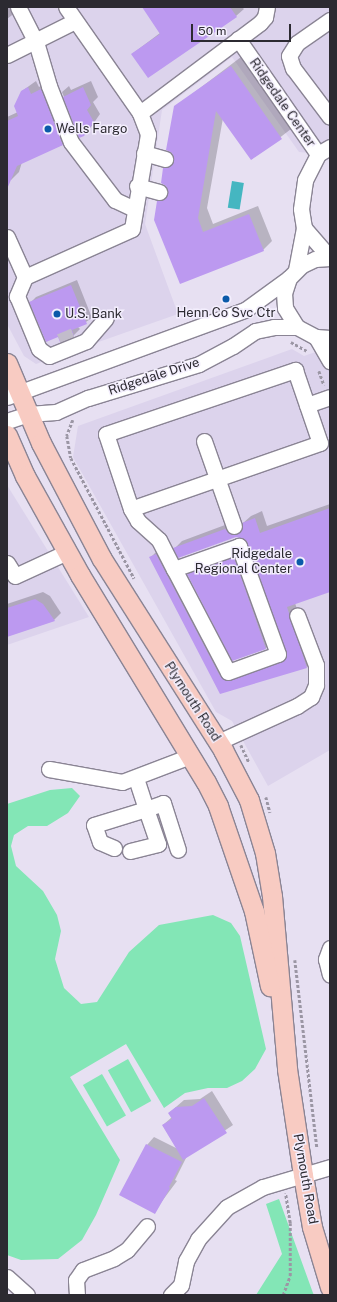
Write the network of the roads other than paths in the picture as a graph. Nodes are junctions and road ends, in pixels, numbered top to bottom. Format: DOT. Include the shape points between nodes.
graph roads {
  1 [pos="18,7"];
  2 [pos="66,7"];
  3 [pos="267,7"];
  4 [pos="330,20"];
  5 [pos="75,21"];
  6 [pos="238,39"];
  7 [pos="36,42"];
  8 [pos="7,55"];
  9 [pos="140,113"];
  10 [pos="330,117"];
  11 [pos="324,150"];
  12 [pos="144,153"];
  13 [pos="165,158"];
  14 [pos="137,186"];
  15 [pos="159,192"];
  16 [pos="134,209"];
  17 [pos="304,228"];
  18 [pos="9,245"];
  19 [pos="330,258"];
  20 [pos="292,274"];
  21 [pos="25,277"];
  22 [pos="106,318"];
  23 [pos="297,327"];
  24 [pos="93,333"];
  25 [pos="74,335"];
  26 [pos="323,338"];
  27 [pos="60,341"];
  28 [pos="40,349"];
  29 [pos="330,361"];
  30 [pos="7,363"];
  31 [pos="328,394"];
  32 [pos="13,395"];
  33 [pos="307,405"];
  34 [pos="28,414"];
  35 [pos="7,421"];
  36 [pos="7,435"];
  37 [pos="204,442"];
  38 [pos="217,479"];
  39 [pos="132,509"];
  40 [pos="234,526"];
  41 [pos="67,552"];
  42 [pos="7,563"];
  43 [pos="174,570"];
  44 [pos="11,577"];
  45 [pos="297,615"];
  46 [pos="218,742"];
  47 [pos="190,756"];
  48 [pos="49,769"];
  49 [pos="136,778"];
  50 [pos="146,809"];
  51 [pos="114,848"];
  52 [pos="178,850"];
  53 [pos="130,851"];
  54 [pos="330,948"];
  55 [pos="330,975"];
  56 [pos="288,1069"];
  57 [pos="330,1167"];
  58 [pos="303,1175"];
  59 [pos="147,1226"];
  60 [pos="7,1277"];
  61 [pos="330,1287"];
  62 [pos="27,1295"];
  63 [pos="77,1295"];
  64 [pos="171,1295"];
  1 -- 7 [label="street"];
  2 -- 5 [label="street"];
  3 -- 6 [label="street" via="260,24"];
  4 -- 10 [label="street" via="297,43 289,56 293,68"];
  5 -- 7 [label="street"];
  5 -- 9 [label="street"];
  6 -- 9 [label="street"];
  6 -- 11 [label="street, Ridgedale Center"];
  7 -- 8 [label="street"];
  7 -- 16 [label="street" via="49,86 71,142 115,200"];
  9 -- 12 [label="street" via="148,134"];
  11 -- 17 [label="street" via="305,180 301,209"];
  12 -- 13 [label="street"];
  12 -- 14 [label="street"];
  14 -- 15 [label="street"];
  14 -- 16 [label="street"];
  16 -- 21 [label="street" via="132,229"];
  17 -- 19 [label="street"];
  17 -- 20 [label="street"];
  18 -- 21 [label="street"];
  19 -- 20 [label="street" via="308,261"];
  20 -- 23 [label="street" via="284,293 286,308"];
  20 -- 32 [label="street" via="245,310"];
  21 -- 28 [label="street" via="17,296"];
  22 -- 24 [label="street"];
  23 -- 26 [label="street"];
  23 -- 34 [label="street, Ridgedale Drive" via="274,327 255,331 234,346 199,364 88,398 56,412"];
  24 -- 25 [label="street"];
  24 -- 28 [label="street" via="86,341 49,356"];
  26 -- 29 [label="street"];
  27 -- 28 [label="street"];
  30 -- 32 [label="main road, Plymouth Road"];
  31 -- 33 [label="street"];
  32 -- 34 [label="main road, Plymouth Road"];
  33 -- 38 [label="street" via="320,443"];
  33 -- 39 [label="street" via="295,370 106,434"];
  34 -- 35 [label="street, Ridgedale Drive"];
  34 -- 46 [label="main road, Plymouth Road" via="102,559"];
  36 -- 41 [label="main road, Plymouth Road" via="25,476"];
  37 -- 38 [label="street"];
  38 -- 39 [label="street"];
  38 -- 40 [label="street"];
  39 -- 43 [label="street" via="138,521 159,540"];
  41 -- 44 [label="street"];
  41 -- 47 [label="main road, Plymouth Road"];
  42 -- 44 [label="street"];
  43 -- 43 [label="street" via="228,672 278,654 239,546"];
  45 -- 46 [label="street" via="316,665 316,685 311,697 297,706"];
  46 -- 47 [label="main road"];
  46 -- 56 [label="main road, Plymouth Road" via="249,800 265,853"];
  47 -- 49 [label="street"];
  47 -- 56 [label="main road, Plymouth Road" via="218,806 242,871 254,911"];
  48 -- 49 [label="street" via="122,782"];
  49 -- 50 [label="street"];
  50 -- 51 [label="street" via="94,825 100,842"];
  50 -- 52 [label="street" via="163,803"];
  50 -- 53 [label="street" via="158,844"];
  54 -- 55 [label="street" via="326,959"];
  56 -- 58 [label="main road, Plymouth Road"];
  57 -- 58 [label="street"];
  58 -- 61 [label="main road, Plymouth Road" via="312,1227"];
  58 -- 64 [label="street" via="244,1195 227,1207 212,1222 186,1261 181,1285"];
  59 -- 63 [label="street" via="126,1250 114,1258 83,1270 76,1280"];
  60 -- 62 [label="street"];
}
